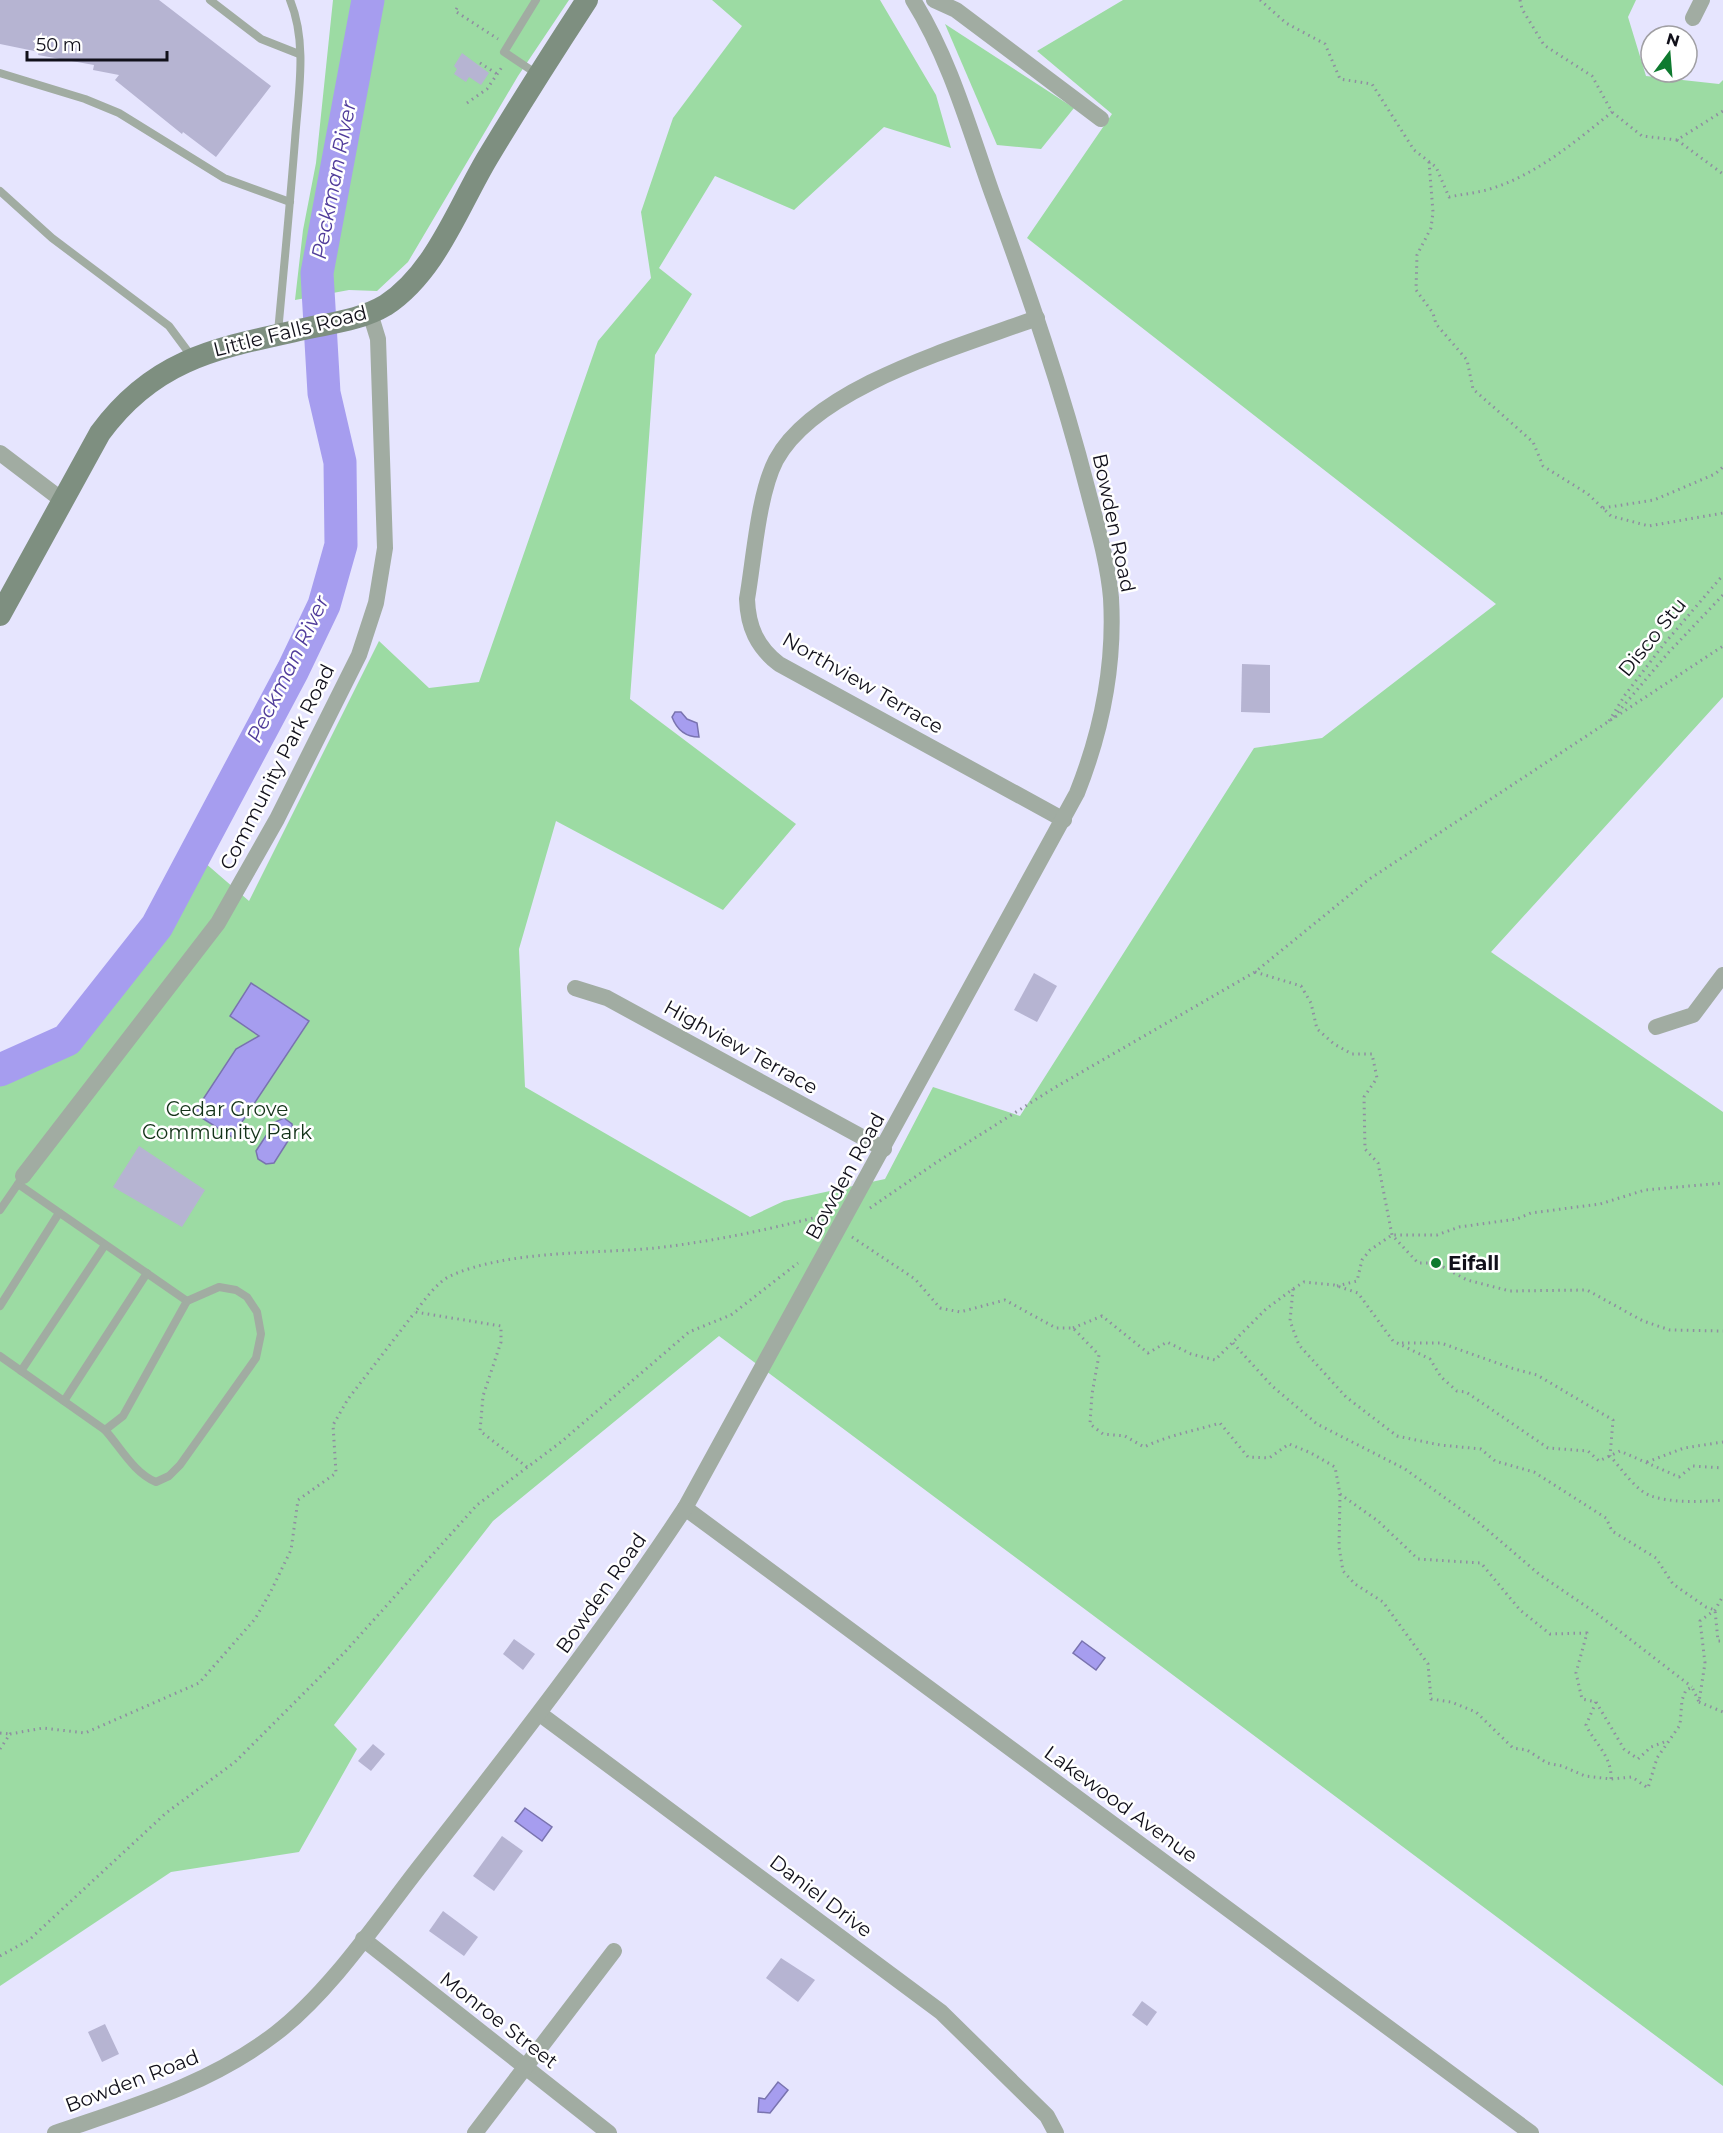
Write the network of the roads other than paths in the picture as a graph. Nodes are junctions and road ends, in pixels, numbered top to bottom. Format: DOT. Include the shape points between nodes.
graph roads {
  1 [pos="210,0"];
  2 [pos="290,0"];
  3 [pos="536,0"];
  4 [pos="587,0"];
  5 [pos="913,0"];
  6 [pos="934,0"];
  7 [pos="1701,0"];
  8 [pos="1693,18"];
  9 [pos="299,54"];
  10 [pos="0,73"];
  11 [pos="538,75"];
  12 [pos="1101,119"];
  13 [pos="0,191"];
  14 [pos="290,202"];
  15 [pos="360,316"];
  16 [pos="1038,318"];
  17 [pos="278,336"];
  18 [pos="193,357"];
  19 [pos="0,453"];
  20 [pos="62,500"];
  21 [pos="0,615"];
  22 [pos="1064,820"];
  23 [pos="1723,975"];
  24 [pos="575,988"];
  25 [pos="1656,1027"];
  26 [pos="884,1149"];
  27 [pos="21,1180"];
  28 [pos="0,1210"];
  29 [pos="59,1213"];
  30 [pos="105,1245"];
  31 [pos="147,1273"];
  32 [pos="186,1300"];
  33 [pos="0,1306"];
  34 [pos="0,1356"];
  35 [pos="21,1371"];
  36 [pos="64,1401"];
  37 [pos="105,1430"];
  38 [pos="685,1508"];
  39 [pos="540,1714"];
  40 [pos="363,1939"];
  41 [pos="614,1951"];
  42 [pos="525,2067"];
  43 [pos="55,2133"];
  44 [pos="475,2133"];
  45 [pos="609,2133"];
  46 [pos="1056,2133"];
  47 [pos="1531,2133"];
  1 -- 9 [label="lane" via="261,39"];
  2 -- 9 [label="lane" via="297,17"];
  3 -- 11 [label="lane" via="504,52"];
  4 -- 11 [label="street, Little Falls Road"];
  5 -- 16 [label="street, Bowden Road" via="939,45"];
  6 -- 12 [label="street" via="956,10"];
  7 -- 8 [label="street"];
  9 -- 14 [label="lane"];
  10 -- 14 [label="lane" via="119,113 224,178"];
  11 -- 15 [label="street, Little Falls Road" via="425,267 397,297"];
  13 -- 18 [label="lane" via="52,238 169,326"];
  14 -- 17 [label="lane"];
  15 -- 17 [label="street, Little Falls Road"];
  15 -- 27 [label="street, Community Park Road" via="378,339 386,538 376,603 358,655 277,819 218,923"];
  16 -- 22 [label="street, Bowden Road" via="1072,427 1108,571 1110,597 1110,657 1103,711 1088,765"];
  16 -- 22 [label="street, Northview Terrace" via="872,381 836,402 791,440 777,460 765,492 747,612 758,641 779,664"];
  17 -- 18 [label="street, Little Falls Road"];
  18 -- 20 [label="street, Little Falls Road" via="143,386 113,415"];
  19 -- 20 [label="street"];
  20 -- 21 [label="street, Little Falls Road"];
  22 -- 26 [label="street, Bowden Road"];
  23 -- 25 [label="street" via="1694,1015"];
  24 -- 26 [label="street, Highview Terrace" via="608,998"];
  26 -- 38 [label="street, Bowden Road"];
  27 -- 28 [label="lane"];
  27 -- 29 [label="lane"];
  29 -- 30 [label="lane"];
  29 -- 33 [label="lane"];
  30 -- 31 [label="lane"];
  30 -- 35 [label="lane"];
  31 -- 32 [label="lane"];
  31 -- 36 [label="lane"];
  32 -- 37 [label="lane" via="123,1416"];
  32 -- 37 [label="lane" via="219,1287 247,1297 256,1312 261,1334 256,1358 170,1476 156,1482 143,1477"];
  34 -- 35 [label="lane"];
  35 -- 36 [label="lane"];
  36 -- 37 [label="lane"];
  38 -- 39 [label="street, Bowden Road" via="620,1606"];
  38 -- 47 [label="street, Lakewood Avenue"];
  39 -- 40 [label="street, Bowden Road"];
  39 -- 46 [label="street, Daniel Drive" via="941,2012 1047,2116"];
  40 -- 42 [label="street, Monroe Street"];
  40 -- 43 [label="street, Bowden Road" via="300,2014 244,2055 157,2098"];
  41 -- 42 [label="street"];
  42 -- 44 [label="street"];
  42 -- 45 [label="street, Monroe Street"];
}
